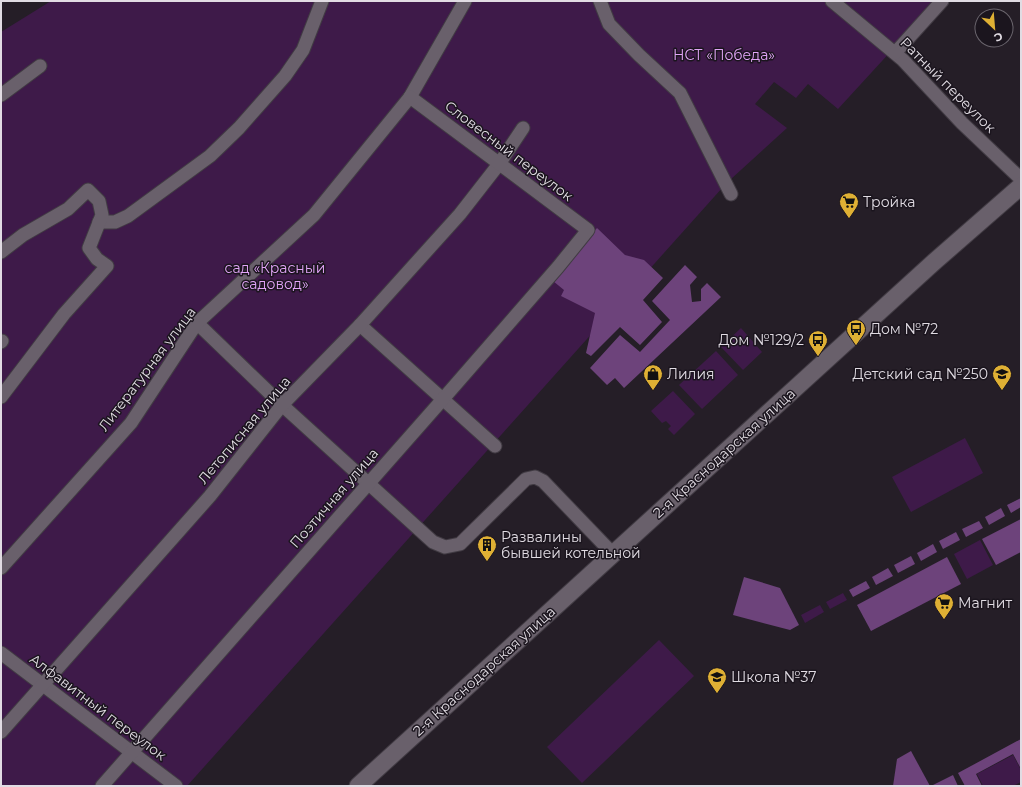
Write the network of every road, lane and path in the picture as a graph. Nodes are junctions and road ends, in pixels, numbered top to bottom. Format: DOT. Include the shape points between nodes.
graph roads {
  1 [pos="322,1"];
  2 [pos="464,1"];
  3 [pos="600,1"];
  4 [pos="832,1"];
  5 [pos="942,1"];
  6 [pos="895,53"];
  7 [pos="40,66"];
  8 [pos="1,94"];
  9 [pos="410,97"];
  10 [pos="523,128"];
  11 [pos="499,164"];
  12 [pos="1021,179"];
  13 [pos="1021,186"];
  14 [pos="731,194"];
  15 [pos="99,222"];
  16 [pos="588,230"];
  17 [pos="1,252"];
  18 [pos="197,323"];
  19 [pos="360,325"];
  20 [pos="1,397"];
  21 [pos="443,399"];
  22 [pos="282,405"];
  23 [pos="495,446"];
  24 [pos="369,482"];
  25 [pos="613,554"];
  26 [pos="1,568"];
  27 [pos="1,653"];
  28 [pos="44,685"];
  29 [pos="1,732"];
  30 [pos="132,752"];
  31 [pos="102,786"];
  32 [pos="176,786"];
  33 [pos="358,786"];
  1 -- 15 [label="street" via="302,50 285,76 239,128 210,156 128,216 115,222"];
  2 -- 9 [label="street, Литературная улица"];
  3 -- 14 [label="street" via="609,24 680,92"];
  4 -- 6 [label="street, Ратный переулок"];
  5 -- 6 [label="street"];
  6 -- 12 [label="street, Ратный переулок" via="962,123"];
  7 -- 8 [label="street"];
  9 -- 11 [label="street, Словесный переулок"];
  9 -- 18 [label="street, Литературная улица" via="314,215"];
  10 -- 11 [label="street, Летописная улица"];
  11 -- 16 [label="street, Словесный переулок"];
  11 -- 19 [label="street, Летописная улица" via="460,214"];
  13 -- 25 [label="street, 2-я Краснодарская улица"];
  15 -- 17 [label="street" via="102,215 99,202 88,190 68,209 23,235"];
  15 -- 20 [label="street" via="90,248 97,259 107,266 64,314"];
  16 -- 21 [label="street, Поэтичная улица"];
  18 -- 22 [label="street"];
  18 -- 26 [label="street, Литературная улица" via="131,422"];
  19 -- 21 [label="street"];
  19 -- 22 [label="street, Летописная улица"];
  21 -- 23 [label="street"];
  21 -- 24 [label="street, Поэтичная улица"];
  22 -- 24 [label="street"];
  22 -- 28 [label="street, Летописная улица" via="210,496"];
  24 -- 25 [label="street" via="433,542 445,547 460,544 526,479 535,477 543,481"];
  24 -- 30 [label="street, Поэтичная улица"];
  25 -- 33 [label="street, 2-я Краснодарская улица"];
  27 -- 28 [label="street, Алфавитный переулок"];
  28 -- 29 [label="street, Летописная улица"];
  28 -- 30 [label="street, Алфавитный переулок"];
  30 -- 31 [label="street, Поэтичная улица"];
  30 -- 32 [label="street, Алфавитный переулок"];
}
